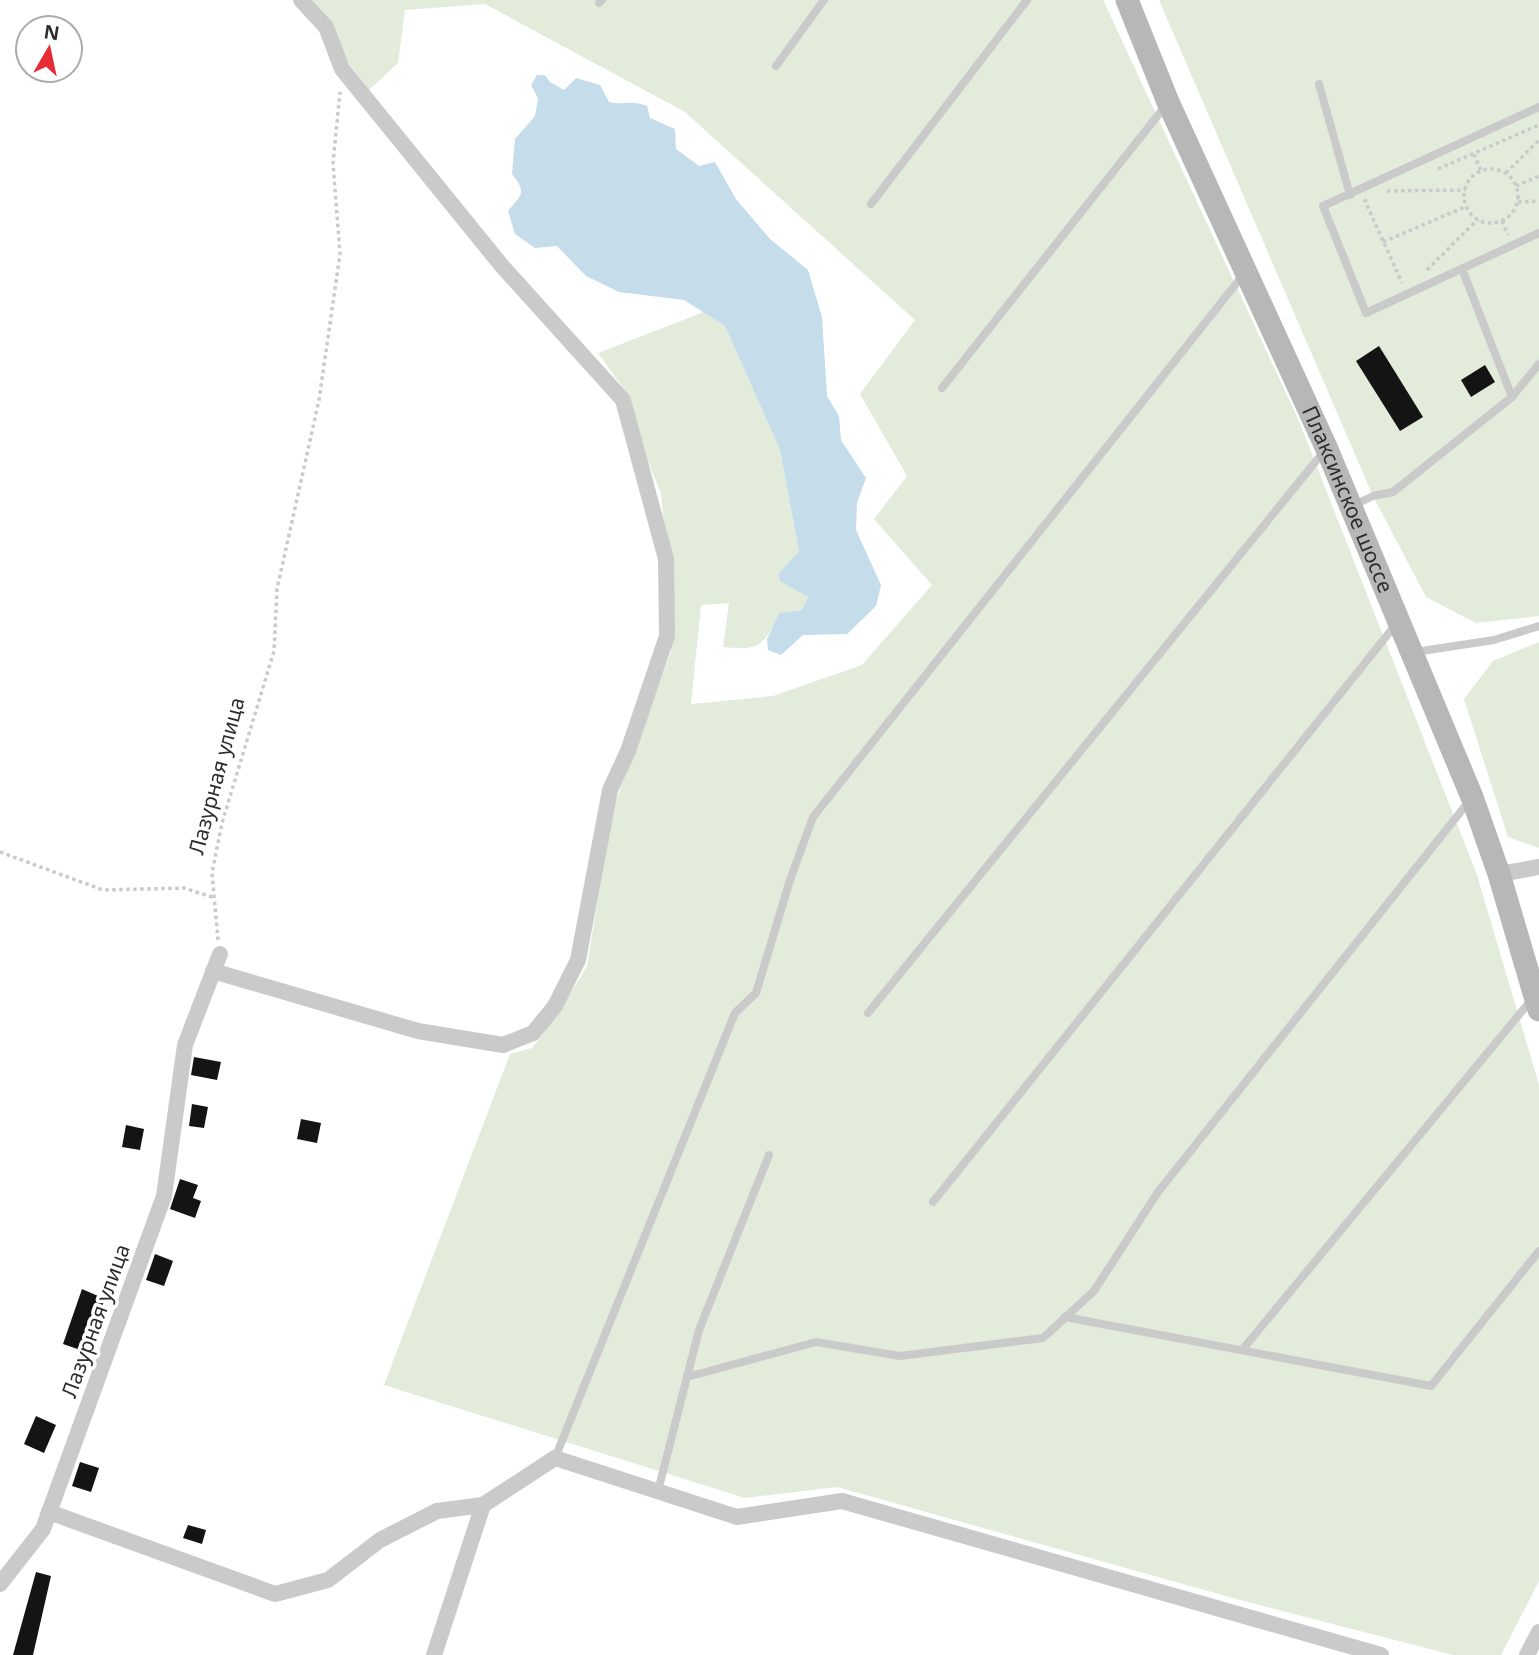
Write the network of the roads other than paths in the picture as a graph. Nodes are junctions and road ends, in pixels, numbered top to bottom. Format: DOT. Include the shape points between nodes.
graph roads {
  1 [pos="301,0"];
  2 [pos="824,0"];
  3 [pos="1027,0"];
  4 [pos="1127,0"];
  5 [pos="776,66"];
  6 [pos="1319,84"];
  7 [pos="1168,102"];
  8 [pos="1539,107"];
  9 [pos="1350,195"];
  10 [pos="871,204"];
  11 [pos="1539,233"];
  12 [pos="1462,269"];
  13 [pos="1246,272"];
  14 [pos="1539,364"];
  15 [pos="942,388"];
  16 [pos="1512,397"];
  17 [pos="1326,447"];
  18 [pos="1351,506"];
  19 [pos="1398,621"];
  20 [pos="1539,626"];
  21 [pos="1412,652"];
  22 [pos="1472,797"];
  23 [pos="1539,867"];
  24 [pos="1499,874"];
  25 [pos="220,954"];
  26 [pos="213,971"];
  27 [pos="1537,1003"];
  28 [pos="868,1013"];
  29 [pos="769,1154"];
  30 [pos="933,1202"];
  31 [pos="1539,1251"];
  32 [pos="1065,1317"];
  33 [pos="1242,1350"];
  34 [pos="687,1377"];
  35 [pos="555,1458"];
  36 [pos="658,1491"];
  37 [pos="482,1506"];
  38 [pos="49,1511"];
  39 [pos="0,1584"];
  40 [pos="1539,1632"];
  41 [pos="434,1655"];
  42 [pos="1381,1655"];
  43 [pos="1527,1655"];
  1 -- 26 [label="street" via="326,27 342,69 502,266 623,400 666,559 667,636 610,790 578,960 555,1006 533,1033 503,1045 418,1031"];
  2 -- 5 [label="lane"];
  3 -- 10 [label="lane"];
  4 -- 7 [label="main road, Плаксинское шоссе"];
  6 -- 9 [label="lane"];
  7 -- 13 [label="main road, Плаксинское шоссе"];
  7 -- 15 [label="lane"];
  8 -- 9 [label="lane"];
  9 -- 12 [label="lane" via="1323,206 1366,313"];
  11 -- 12 [label="lane"];
  12 -- 16 [label="lane"];
  13 -- 17 [label="main road, Плаксинское шоссе"];
  13 -- 35 [label="lane" via="813,817 756,993 735,1013"];
  14 -- 16 [label="lane"];
  16 -- 18 [label="lane" via="1393,492"];
  17 -- 18 [label="main road, Плаксинское шоссе"];
  17 -- 28 [label="lane"];
  18 -- 19 [label="main road, Плаксинское шоссе"];
  19 -- 21 [label="main road, Плаксинское шоссе"];
  19 -- 30 [label="lane"];
  20 -- 21 [label="lane" via="1493,640"];
  21 -- 22 [label="main road, Плаксинское шоссе"];
  22 -- 24 [label="main road, Плаксинское шоссе"];
  22 -- 32 [label="lane" via="1158,1192 1094,1291"];
  23 -- 24 [label="street"];
  24 -- 27 [label="main road, Плаксинское шоссе"];
  25 -- 26 [label="street, Лазурная улица"];
  26 -- 38 [label="street, Лазурная улица" via="185,1045 164,1195"];
  27 -- 33 [label="lane"];
  29 -- 34 [label="lane" via="699,1330"];
  31 -- 33 [label="lane" via="1431,1386"];
  32 -- 33 [label="lane"];
  32 -- 34 [label="lane" via="1042,1338 900,1356 816,1342"];
  34 -- 36 [label="lane"];
  35 -- 36 [label="street"];
  35 -- 37 [label="street"];
  36 -- 42 [label="street" via="737,1517 842,1501"];
  37 -- 38 [label="street" via="437,1511 380,1540 328,1580 275,1594"];
  37 -- 41 [label="street"];
  38 -- 39 [label="street, Лазурная улица" via="43,1529"];
  40 -- 43 [label="street"];
}
